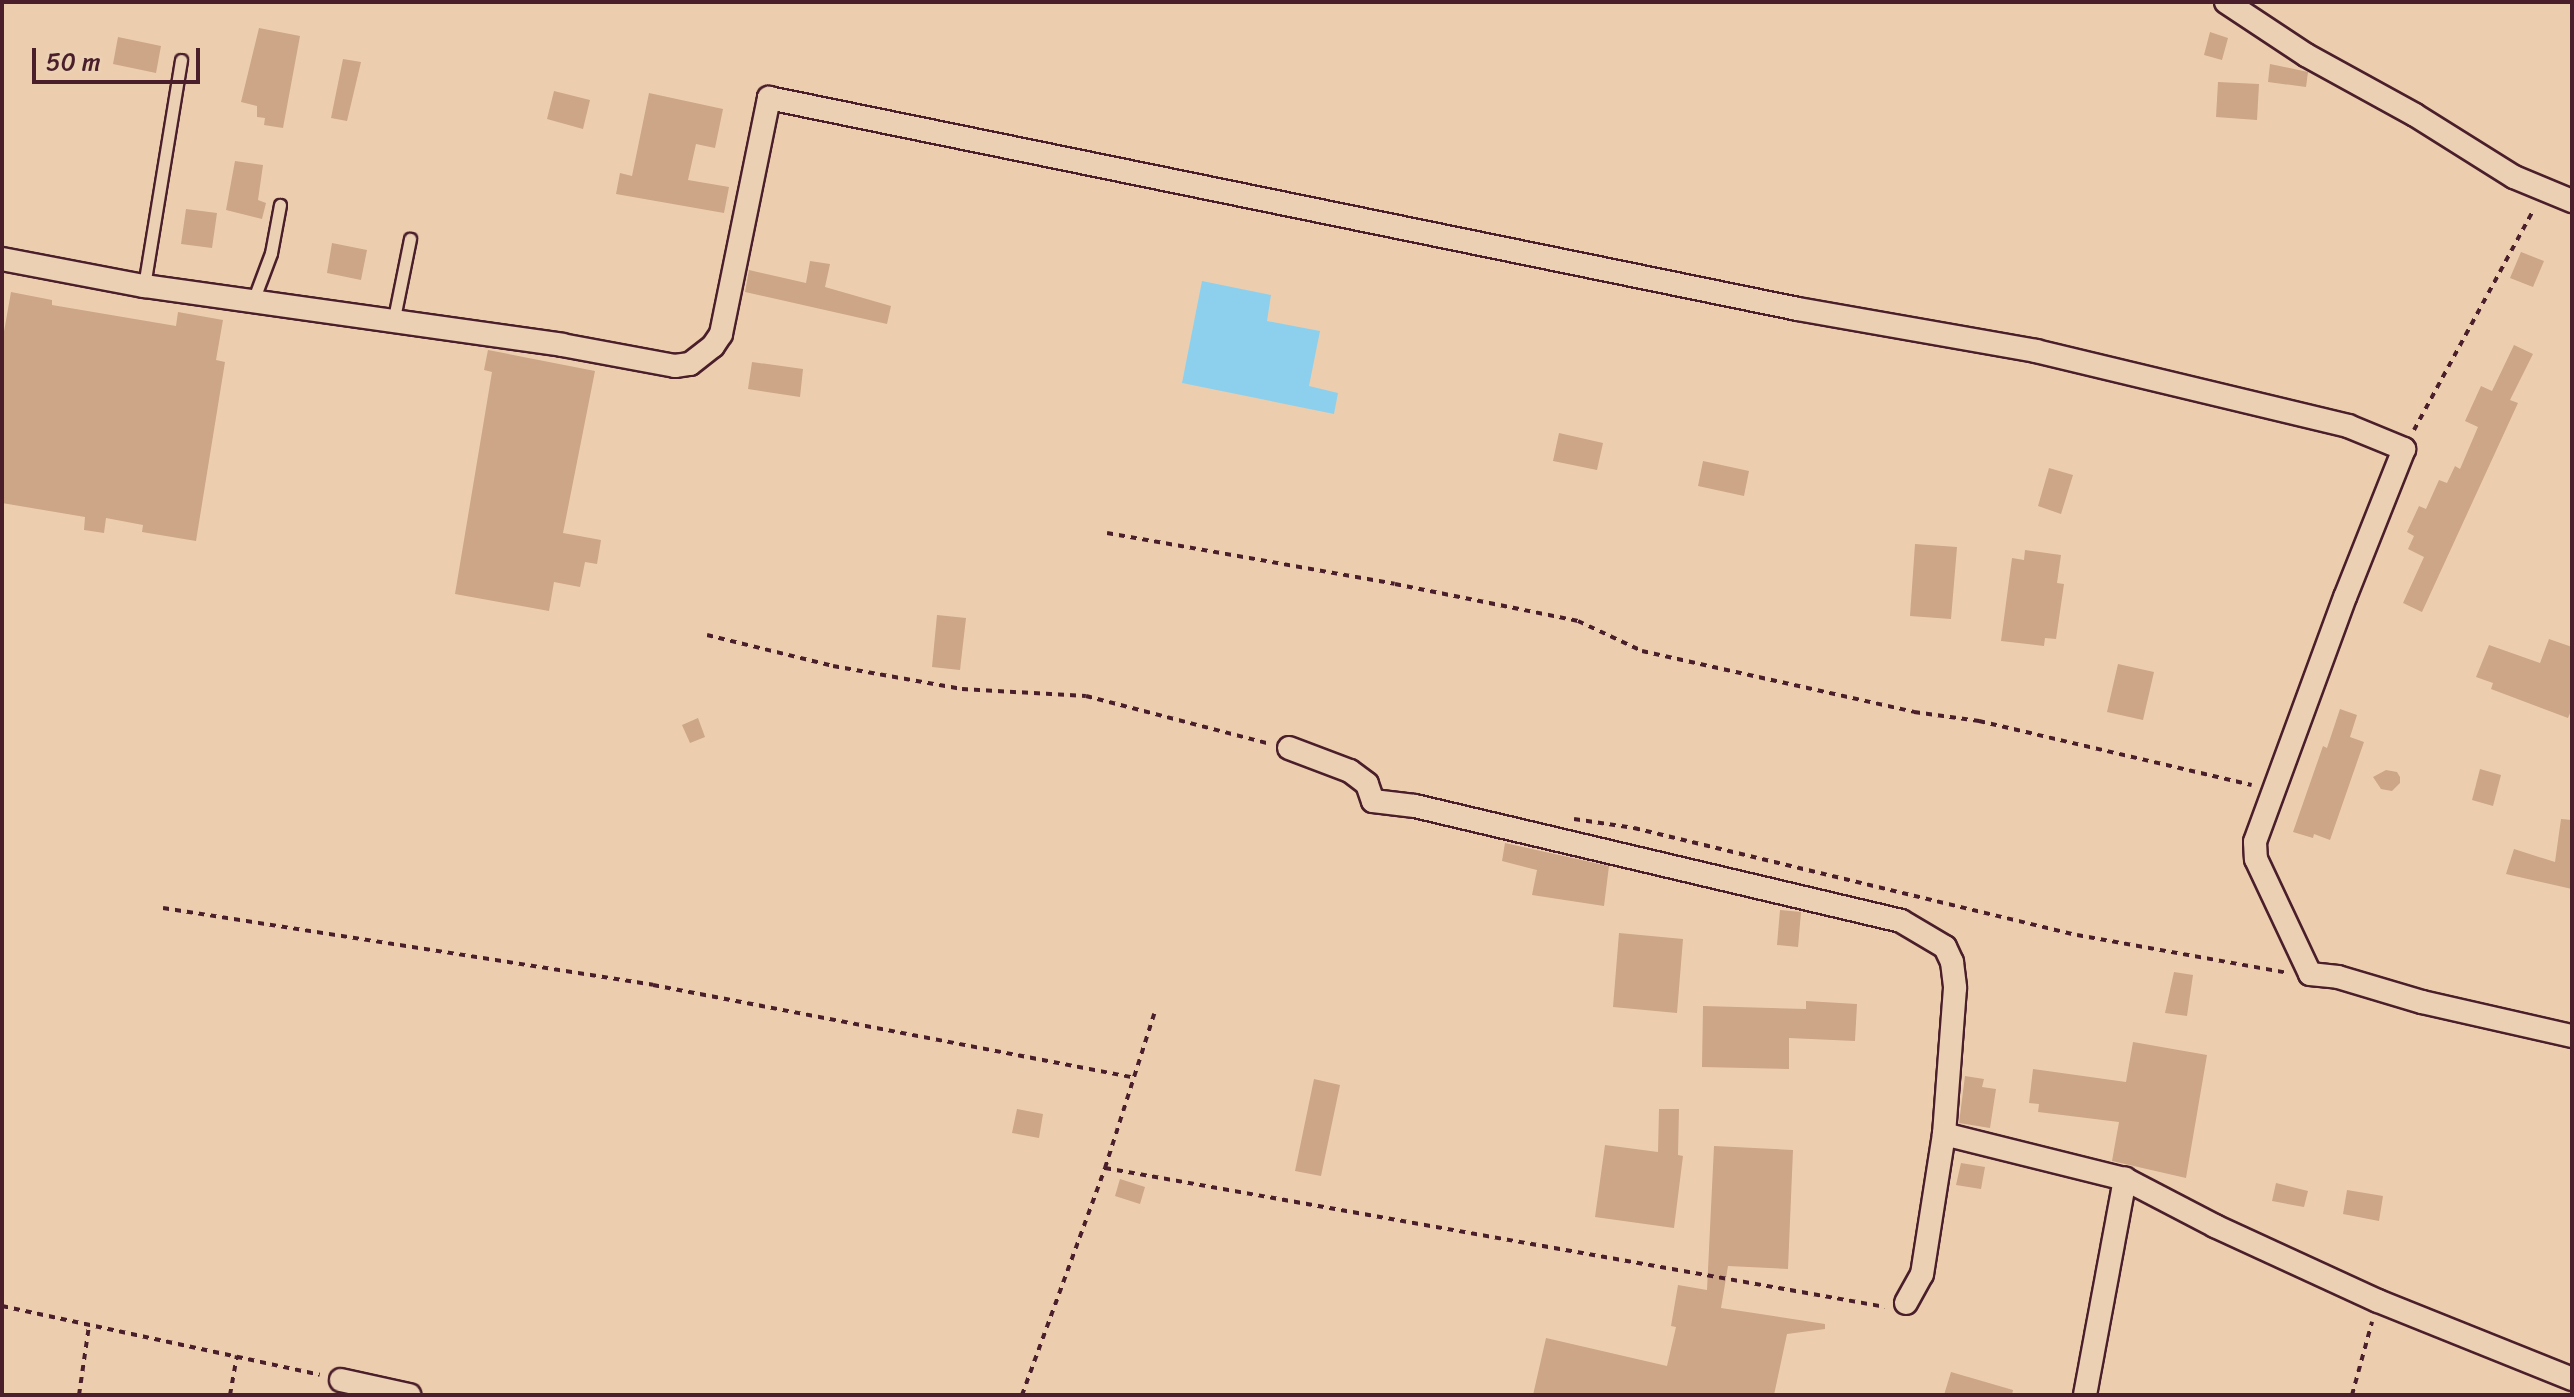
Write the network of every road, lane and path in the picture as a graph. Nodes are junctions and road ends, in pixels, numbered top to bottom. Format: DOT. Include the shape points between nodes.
graph roads {
  1 [pos="2226,2"];
  2 [pos="181,60"];
  3 [pos="2545,190"];
  4 [pos="2572,201"];
  5 [pos="280,205"];
  6 [pos="410,239"];
  7 [pos="2,259"];
  8 [pos="144,286"];
  9 [pos="253,301"];
  10 [pos="393,323"];
  11 [pos="2404,449"];
  12 [pos="1107,533"];
  13 [pos="707,635"];
  14 [pos="1289,748"];
  15 [pos="2274,790"];
  16 [pos="1572,818"];
  17 [pos="163,908"];
  18 [pos="2310,974"];
  19 [pos="1154,1014"];
  20 [pos="2572,1036"];
  21 [pos="1134,1078"];
  22 [pos="1944,1134"];
  23 [pos="1105,1168"];
  24 [pos="2125,1179"];
  25 [pos="2378,1301"];
  26 [pos="1906,1303"];
  27 [pos="2,1306"];
  28 [pos="89,1326"];
  29 [pos="237,1356"];
  30 [pos="2572,1379"];
  31 [pos="341,1380"];
  32 [pos="79,1395"];
  33 [pos="230,1395"];
  34 [pos="409,1395"];
  35 [pos="1022,1395"];
  36 [pos="2085,1395"];
  37 [pos="2352,1395"];
  1 -- 3 [label="street" via="2306,55"];
  2 -- 8 [label="lane"];
  3 -- 4 [label="street"];
  3 -- 11 [label="path"];
  5 -- 9 [label="lane" via="271,253"];
  6 -- 10 [label="lane"];
  7 -- 8 [label="street"];
  8 -- 9 [label="street"];
  9 -- 10 [label="street"];
  10 -- 11 [label="street" via="675,366 690,364 721,334 769,98 1798,309 2036,351 2348,426"];
  11 -- 15 [label="street"];
  12 -- 15 [label="path" via="1578,621 1642,651 1914,712 1979,721"];
  13 -- 14 [label="path" via="833,666 962,689 1086,696"];
  14 -- 22 [label="street" via="1350,771 1367,784 1373,801 1415,806 1901,921 1928,936 1945,947 1955,988"];
  15 -- 18 [label="street" via="2255,842 2256,859"];
  16 -- 18 [label="path" via="1649,831 2077,935 2272,972"];
  17 -- 21 [label="path" via="653,985"];
  18 -- 20 [label="street"];
  19 -- 21 [label="path"];
  21 -- 23 [label="path"];
  22 -- 24 [label="street"];
  22 -- 26 [label="street" via="1922,1274"];
  23 -- 26 [label="path" via="1856,1305"];
  23 -- 35 [label="path"];
  24 -- 25 [label="street"];
  24 -- 36 [label="street"];
  25 -- 30 [label="street"];
  25 -- 37 [label="path"];
  27 -- 28 [label="path"];
  28 -- 29 [label="path"];
  28 -- 32 [label="path"];
  29 -- 31 [label="path"];
  29 -- 33 [label="path"];
  31 -- 34 [label="street"];
}
